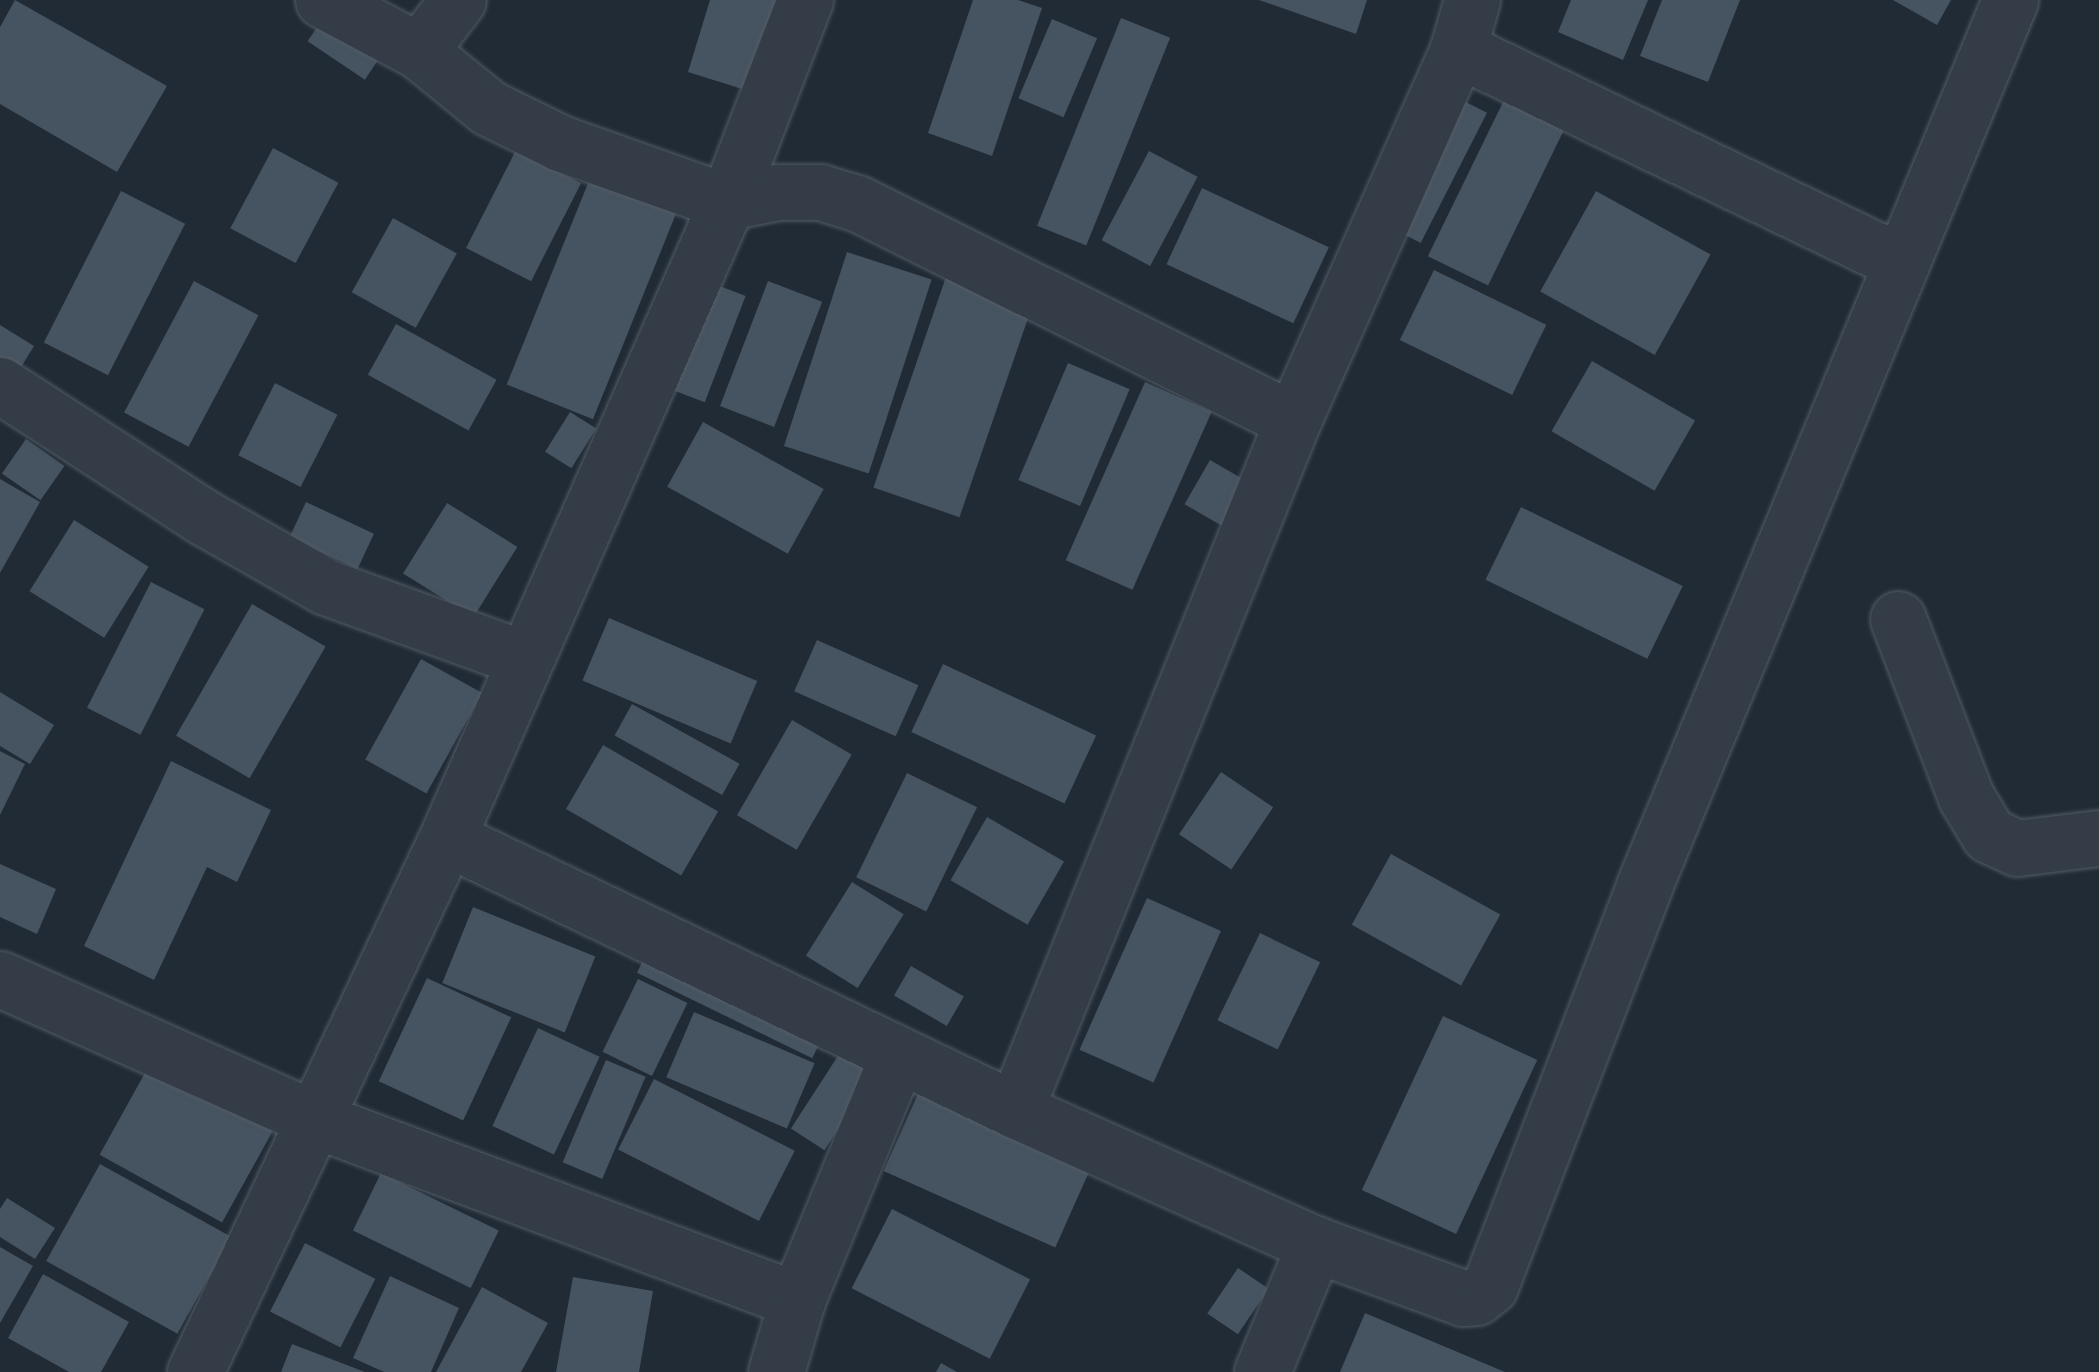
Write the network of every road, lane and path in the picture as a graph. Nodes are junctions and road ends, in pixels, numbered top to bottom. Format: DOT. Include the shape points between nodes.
graph roads {
  1 [pos="323,0"];
  2 [pos="458,0"];
  3 [pos="805,0"];
  4 [pos="2010,0"];
  5 [pos="1465,24"];
  6 [pos="419,52"];
  7 [pos="727,202"];
  8 [pos="1900,262"];
  9 [pos="0,385"];
  10 [pos="1293,420"];
  11 [pos="1898,619"];
  12 [pos="525,659"];
  13 [pos="446,838"];
  14 [pos="2099,838"];
  15 [pos="0,978"];
  16 [pos="898,1054"];
  17 [pos="1015,1110"];
  18 [pos="316,1120"];
  19 [pos="1316,1244"];
  20 [pos="797,1300"];
  21 [pos="195,1372"];
  22 [pos="776,1372"];
  23 [pos="1262,1372"];
  1 -- 6 [label="street"];
  2 -- 6 [label="street"];
  3 -- 7 [label="street"];
  4 -- 8 [label="street"];
  5 -- 8 [label="street"];
  5 -- 10 [label="street"];
  6 -- 7 [label="street" via="489,108 560,143"];
  7 -- 10 [label="street" via="820,192 857,204"];
  7 -- 12 [label="street"];
  8 -- 19 [label="street" via="1644,886 1490,1286 1462,1298"];
  9 -- 12 [label="street" via="205,518 326,587"];
  10 -- 17 [label="street"];
  11 -- 14 [label="street" via="1966,797 1989,836 2017,848"];
  12 -- 13 [label="street"];
  13 -- 16 [label="street"];
  13 -- 18 [label="street"];
  15 -- 18 [label="street"];
  16 -- 17 [label="street"];
  16 -- 20 [label="street"];
  17 -- 19 [label="street"];
  18 -- 20 [label="street"];
  18 -- 21 [label="street"];
  19 -- 23 [label="street"];
  20 -- 22 [label="street"];
}
